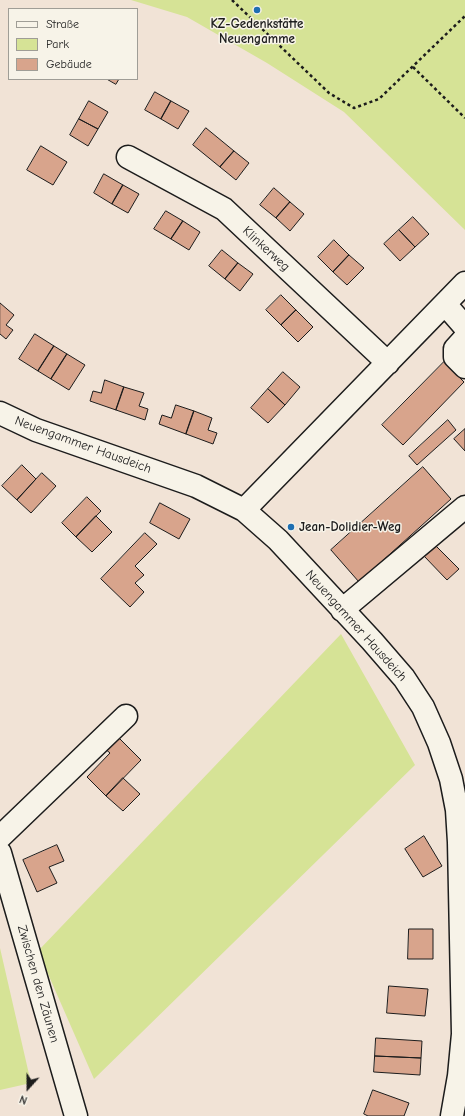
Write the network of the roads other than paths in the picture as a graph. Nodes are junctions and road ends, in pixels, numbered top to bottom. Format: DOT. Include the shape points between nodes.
graph roads {
  1 [pos="128,157"];
  2 [pos="465,283"];
  3 [pos="445,304"];
  4 [pos="465,327"];
  5 [pos="465,338"];
  6 [pos="388,363"];
  7 [pos="465,367"];
  8 [pos="0,413"];
  9 [pos="465,507"];
  10 [pos="244,510"];
  11 [pos="342,610"];
  12 [pos="126,716"];
  13 [pos="0,837"];
  14 [pos="0,853"];
  15 [pos="462,1067"];
  16 [pos="76,1116"];
  17 [pos="452,1116"];
  1 -- 6 [label="street, Klinkerweg" via="224,209"];
  2 -- 3 [label="street"];
  3 -- 4 [label="street"];
  3 -- 6 [label="street"];
  5 -- 7 [label="street" via="455,349 455,357"];
  6 -- 10 [label="street"];
  8 -- 10 [label="street, Neuengammer Hausdeich" via="36,430 196,486"];
  9 -- 11 [label="street"];
  10 -- 11 [label="street, Neuengammer Hausdeich" via="278,540"];
  11 -- 15 [label="street, Neuengammer Hausdeich" via="404,678 423,707 440,743 450,779 457,810 460,842"];
  12 -- 13 [label="street"];
  14 -- 16 [label="street, Zwischen den Zäunen"];
  15 -- 17 [label="street, Neuengammer Hausdeich"];
}
